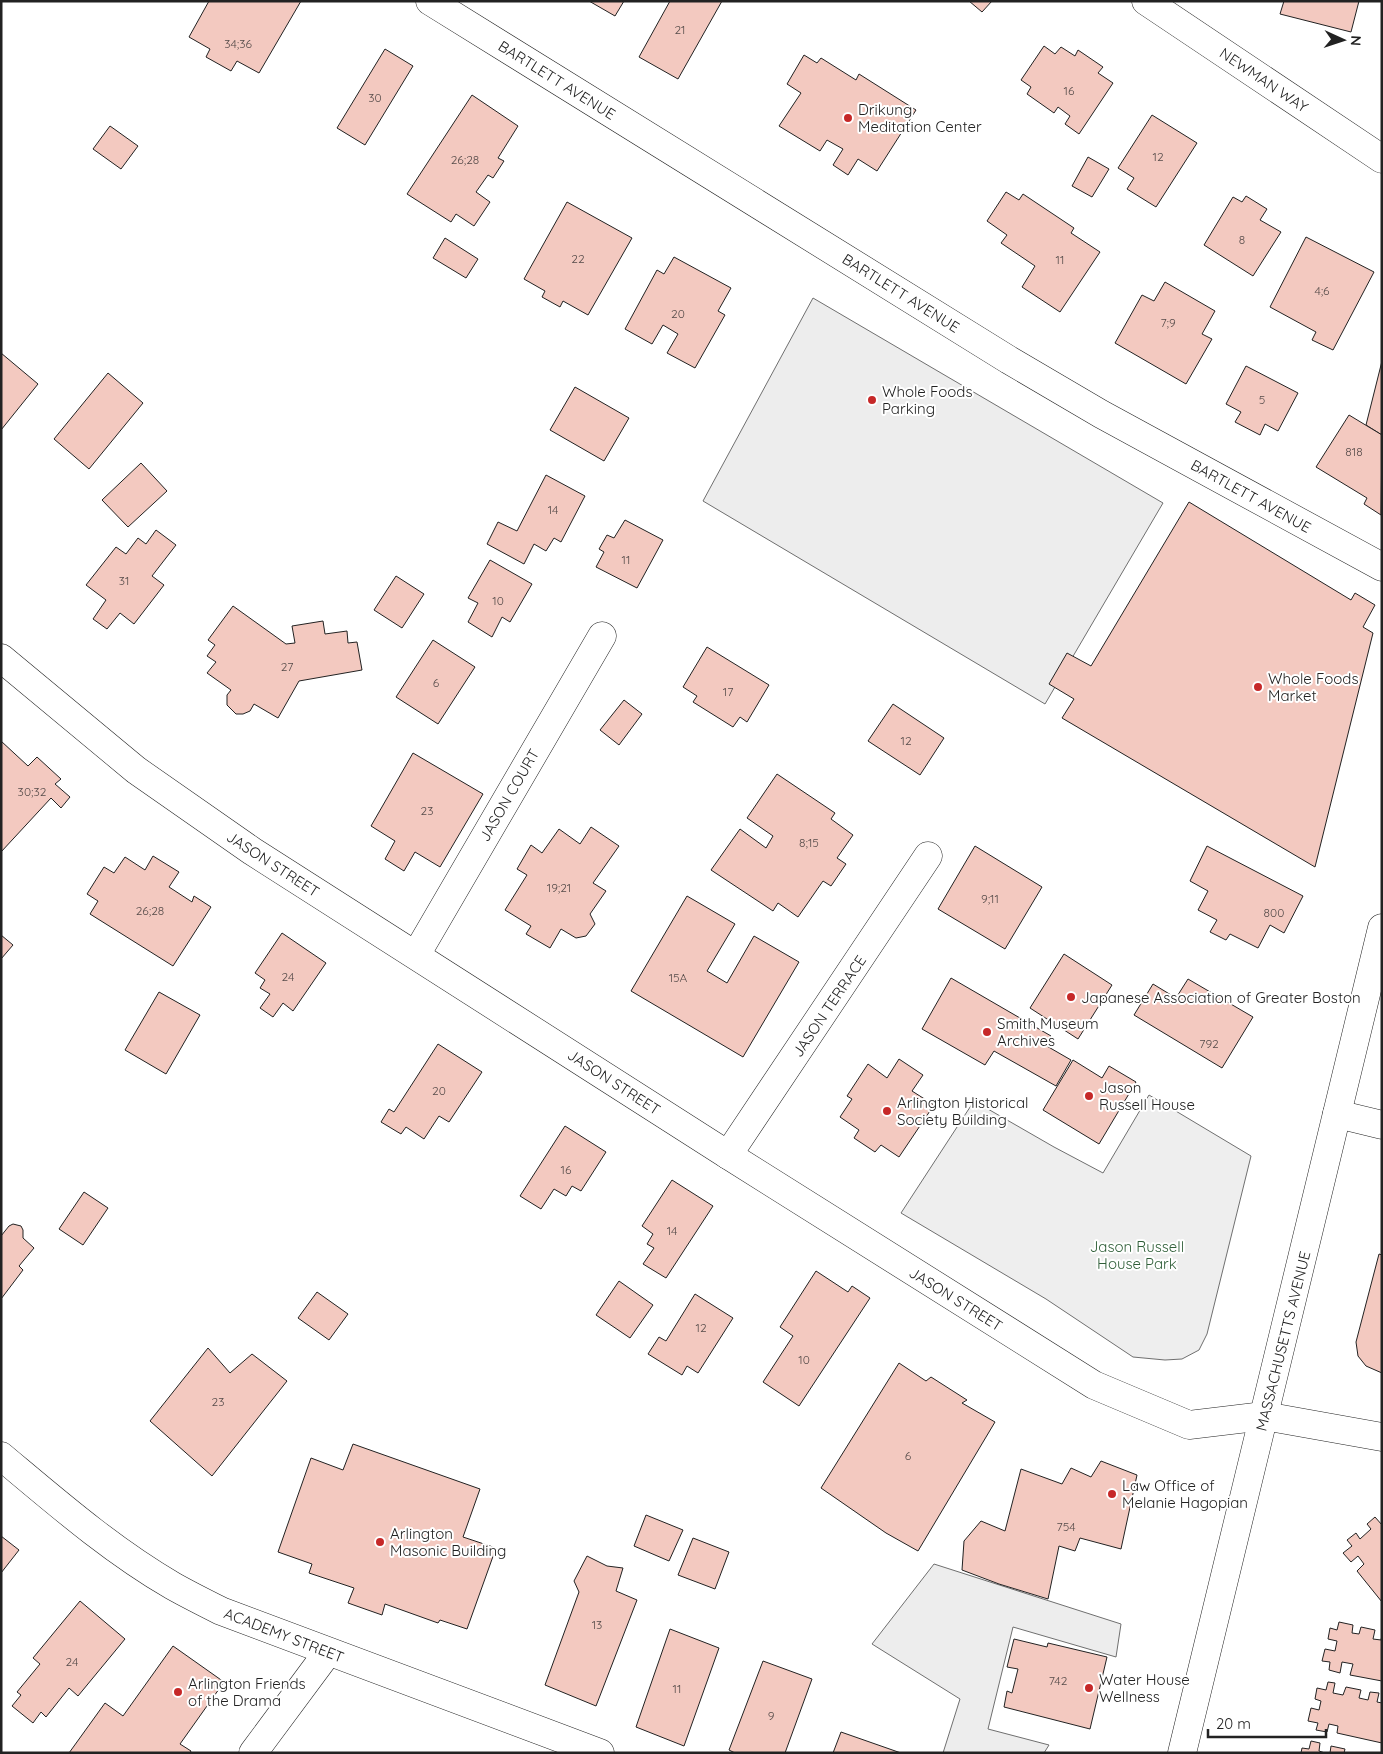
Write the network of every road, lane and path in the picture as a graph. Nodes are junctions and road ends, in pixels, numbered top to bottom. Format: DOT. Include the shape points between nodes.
graph roads {
  1 [pos="430,1"];
  2 [pos="1146,1"];
  3 [pos="1382,159"];
  4 [pos="1382,567"];
  5 [pos="602,636"];
  6 [pos="1,658"];
  7 [pos="928,856"];
  8 [pos="1382,928"];
  9 [pos="416,955"];
  10 [pos="1337,1114"];
  11 [pos="1382,1125"];
  12 [pos="728,1155"];
  13 [pos="1264,1416"];
  14 [pos="1382,1437"];
  15 [pos="1,1456"];
  16 [pos="328,1652"];
  17 [pos="253,1753"];
  18 [pos="600,1753"];
  19 [pos="1182,1753"];
  1 -- 4 [label="street, BARTLETT AVENUE" via="1009,360 1110,419"];
  2 -- 3 [label="street, NEWMAN WAY"];
  5 -- 9 [label="street, JASON COURT"];
  6 -- 9 [label="street, JASON STREET" via="151,782 252,851"];
  7 -- 12 [label="street, JASON TERRACE"];
  8 -- 10 [label="street, MASSACHUSETTS AVENUE"];
  9 -- 12 [label="street, JASON STREET"];
  10 -- 11 [label="street"];
  10 -- 13 [label="street, MASSACHUSETTS AVENUE"];
  12 -- 13 [label="street, JASON STREET" via="1094,1385 1189,1425"];
  13 -- 14 [label="street, JASON STREET"];
  13 -- 19 [label="street, MASSACHUSETTS AVENUE"];
  15 -- 16 [label="street, ACADEMY STREET" via="115,1547 173,1586 221,1611"];
  16 -- 17 [label="street"];
  16 -- 18 [label="street, ACADEMY STREET"];
}
